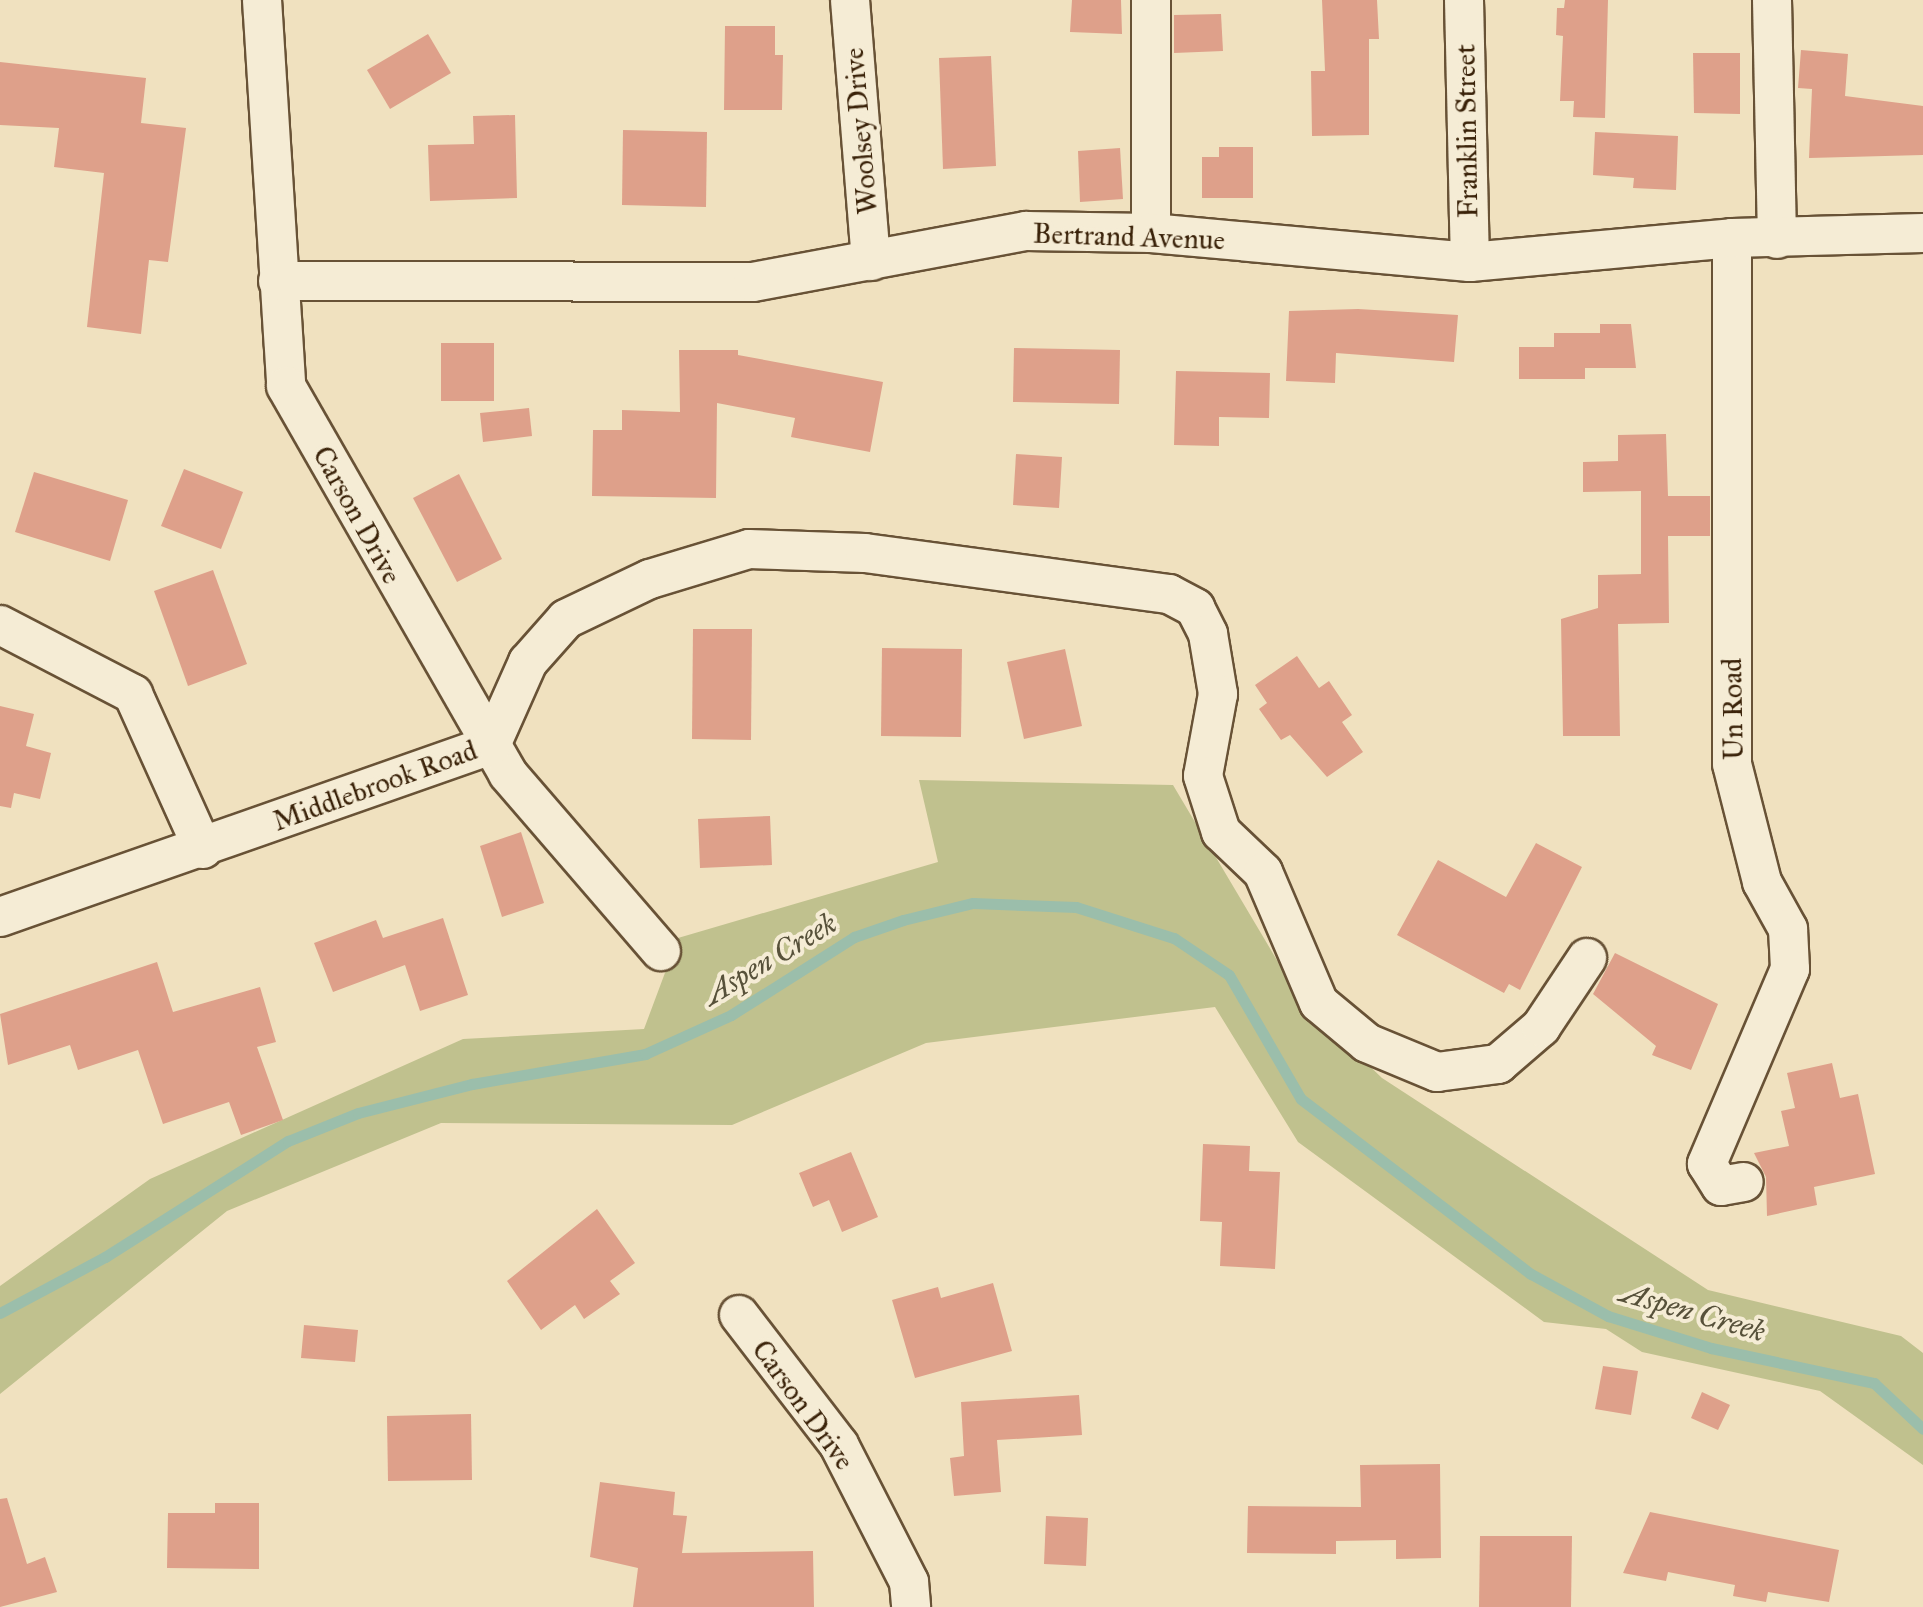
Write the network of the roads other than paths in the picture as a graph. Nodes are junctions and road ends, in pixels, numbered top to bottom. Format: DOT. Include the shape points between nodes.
graph roads {
  1 [pos="262,0"];
  2 [pos="850,0"];
  3 [pos="1152,0"];
  4 [pos="1464,0"];
  5 [pos="1772,0"];
  6 [pos="1150,232"];
  7 [pos="1923,233"];
  8 [pos="1732,238"];
  9 [pos="1777,239"];
  10 [pos="872,261"];
  11 [pos="1470,262"];
  12 [pos="278,280"];
  13 [pos="0,626"];
  14 [pos="491,745"];
  15 [pos="203,849"];
  16 [pos="0,917"];
  17 [pos="661,952"];
  18 [pos="1587,958"];
  19 [pos="1744,1182"];
  20 [pos="739,1315"];
  21 [pos="911,1607"];
  1 -- 12 [label="street, Carson Drive"];
  2 -- 10 [label="street, Woolsey Drive"];
  3 -- 6 [label="street"];
  4 -- 11 [label="street, Franklin Street"];
  5 -- 9 [label="street"];
  6 -- 10 [label="street, Bertrand Avenue" via="1026,231"];
  6 -- 11 [label="street, Bertrand Avenue"];
  7 -- 9 [label="street, Bertrand Avenue"];
  8 -- 9 [label="street, Bertrand Avenue"];
  8 -- 11 [label="street, Bertrand Avenue"];
  8 -- 19 [label="street, Un Road" via="1732,764 1762,882 1788,928 1790,970 1707,1164 1721,1186"];
  10 -- 12 [label="street, Bertrand Avenue" via="753,282"];
  12 -- 14 [label="street, Carson Drive" via="286,386"];
  13 -- 15 [label="street" via="133,694"];
  14 -- 15 [label="street, Middlebrook Road"];
  14 -- 17 [label="street, Carson Drive" via="508,774"];
  14 -- 18 [label="street, Middlebrook Road" via="528,662 566,619 650,579 748,549 864,554 1170,594 1195,608 1208,634 1218,694 1203,776 1221,832 1264,872 1319,1002 1368,1043 1436,1072 1498,1064 1541,1026"];
  15 -- 16 [label="street, Middlebrook Road"];
  20 -- 21 [label="street, Carson Drive" via="839,1445 909,1582"];
}
